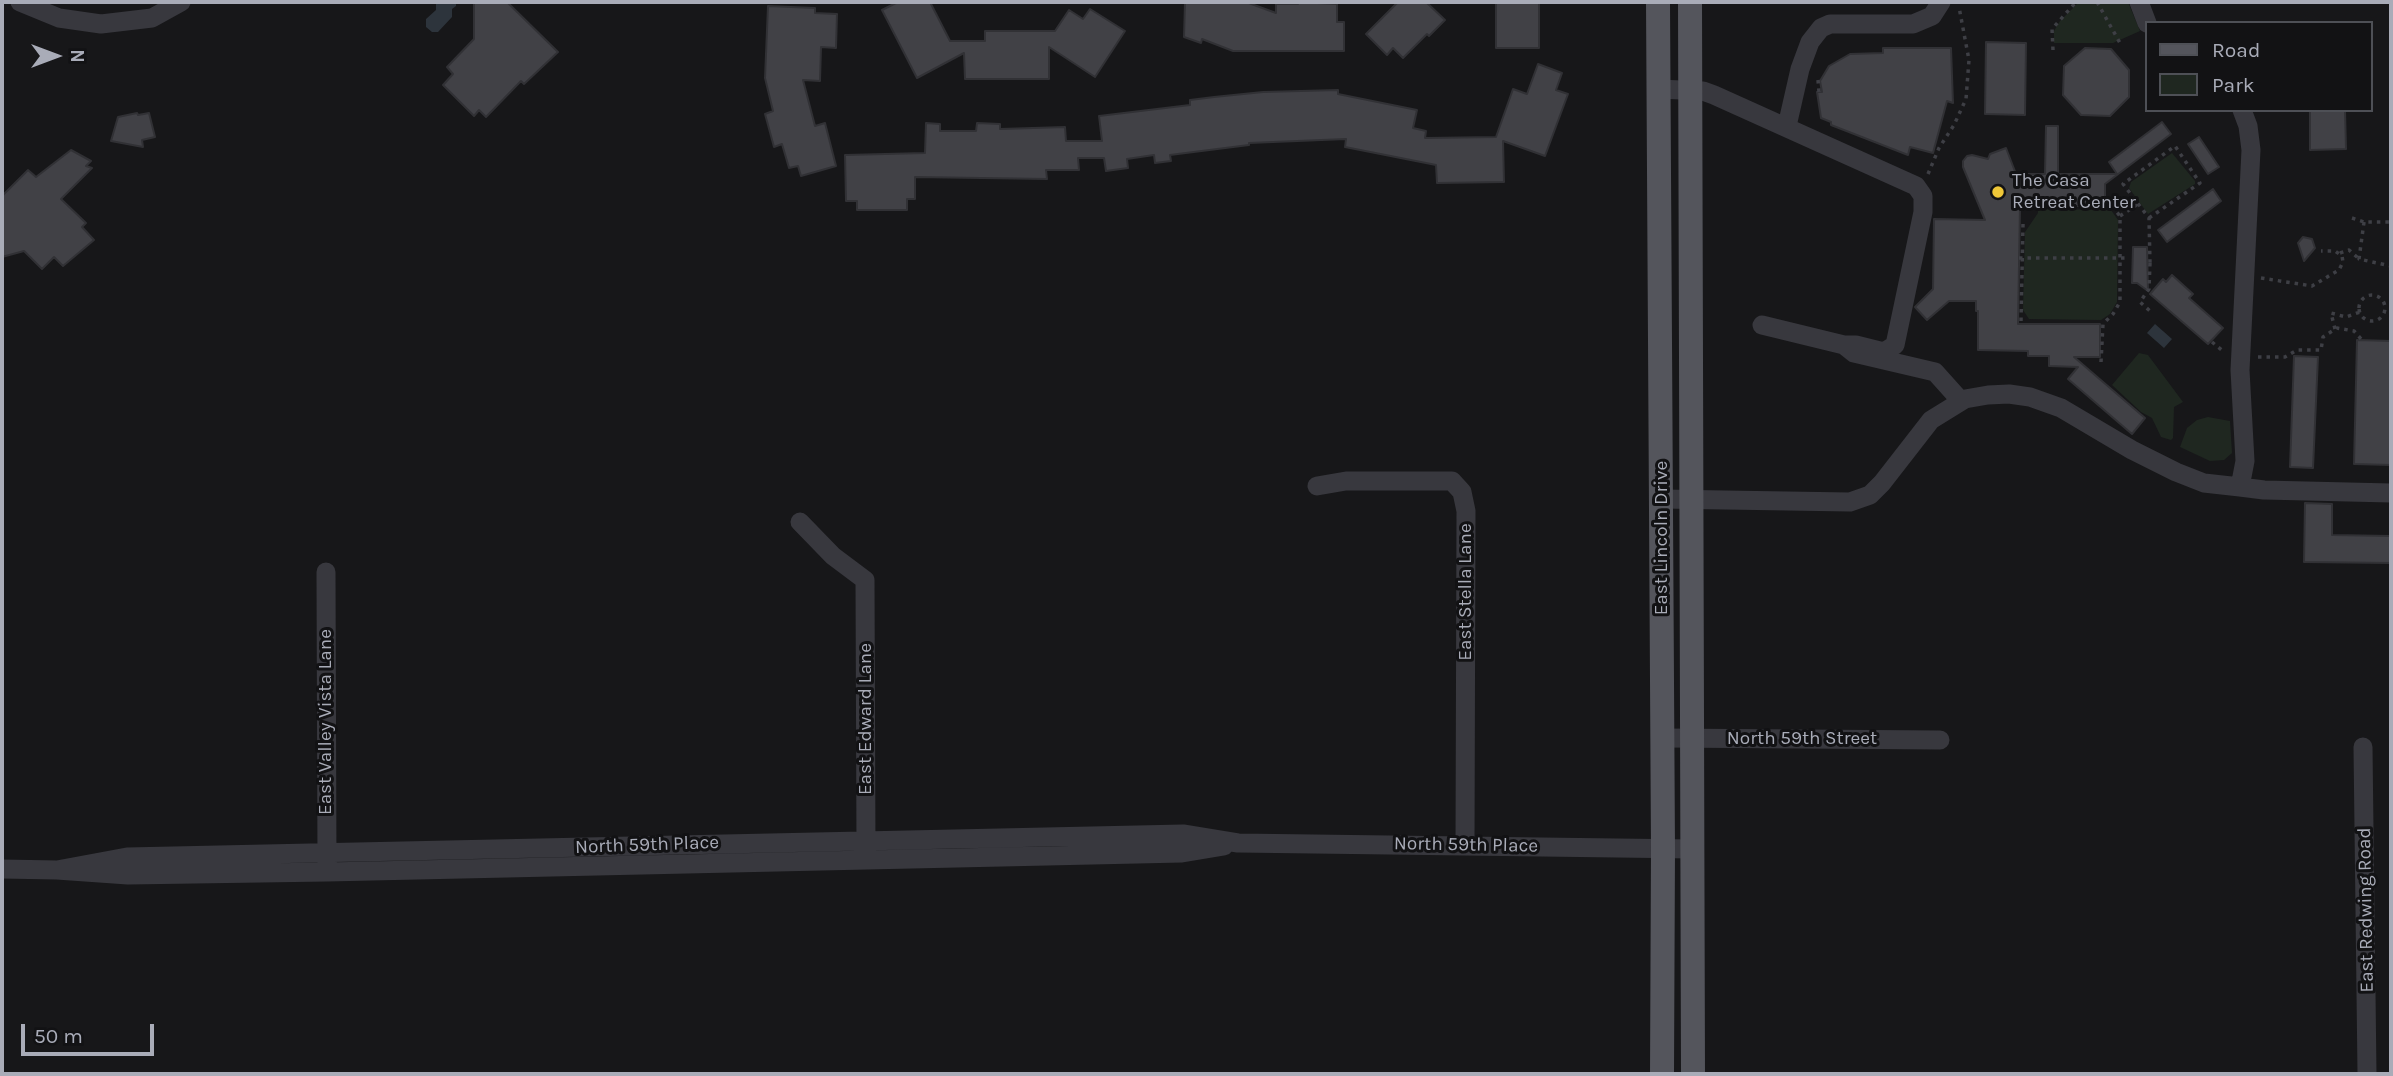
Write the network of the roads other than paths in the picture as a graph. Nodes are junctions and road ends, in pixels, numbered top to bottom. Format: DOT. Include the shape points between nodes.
graph roads {
  1 [pos="20,2"];
  2 [pos="181,2"];
  3 [pos="1658,2"];
  4 [pos="1690,2"];
  5 [pos="1941,2"];
  6 [pos="2139,2"];
  7 [pos="2146,21"];
  8 [pos="1659,89"];
  9 [pos="1690,90"];
  10 [pos="2243,112"];
  11 [pos="1787,126"];
  12 [pos="1762,325"];
  13 [pos="1844,345"];
  14 [pos="1895,345"];
  15 [pos="1910,367"];
  16 [pos="1961,401"];
  17 [pos="1317,486"];
  18 [pos="2240,486"];
  19 [pos="2391,494"];
  20 [pos="1662,499"];
  21 [pos="1692,499"];
  22 [pos="800,522"];
  23 [pos="326,572"];
  24 [pos="1662,738"];
  25 [pos="1693,738"];
  26 [pos="1940,740"];
  27 [pos="2363,747"];
  28 [pos="1465,844"];
  29 [pos="1663,849"];
  30 [pos="1693,849"];
  31 [pos="866,850"];
  32 [pos="327,862"];
  33 [pos="2,869"];
  34 [pos="1662,1074"];
  35 [pos="1693,1074"];
  36 [pos="2367,1074"];
  1 -- 2 [label="street" via="59,18 102,24 152,18"];
  3 -- 8 [label="main road, East Lincoln Drive"];
  4 -- 9 [label="main road, East Lincoln Drive"];
  5 -- 11 [label="street" via="1932,16 1913,24 1830,24 1821,28 1800,69"];
  6 -- 7 [label="street"];
  8 -- 9 [label="street"];
  8 -- 20 [label="main road, East Lincoln Drive"];
  9 -- 11 [label="street" via="1714,95"];
  9 -- 21 [label="main road, East Lincoln Drive"];
  10 -- 18 [label="street" via="2251,150 2241,357 2245,461"];
  11 -- 14 [label="street" via="1908,181 1921,192 1923,212"];
  12 -- 13 [label="street"];
  13 -- 14 [label="street" via="1884,352"];
  13 -- 15 [label="street" via="1854,353"];
  14 -- 15 [label="street"];
  15 -- 16 [label="street" via="1935,372"];
  16 -- 18 [label="street" via="2009,394 2040,400 2176,472 2204,483"];
  16 -- 21 [label="street" via="1931,420 1870,495 1850,502"];
  17 -- 28 [label="street, East Stella Lane" via="1346,481 1452,481 1462,492 1466,511"];
  18 -- 19 [label="street"];
  20 -- 21 [label="street"];
  20 -- 24 [label="main road, East Lincoln Drive"];
  21 -- 25 [label="main road, East Lincoln Drive"];
  22 -- 31 [label="street, East Edward Lane" via="865,580"];
  23 -- 32 [label="street, East Valley Vista Lane"];
  24 -- 25 [label="street, North 59th Street"];
  24 -- 29 [label="main road, East Lincoln Drive"];
  25 -- 26 [label="street, North 59th Street"];
  25 -- 30 [label="main road, East Lincoln Drive"];
  27 -- 36 [label="street, East Redwing Road"];
  28 -- 29 [label="street, North 59th Place"];
  28 -- 31 [label="street, North 59th Place" via="1238,843 1183,834"];
  29 -- 30 [label="street, North 59th Place"];
  29 -- 34 [label="main road, East Lincoln Drive"];
  30 -- 35 [label="main road, East Lincoln Drive"];
  31 -- 32 [label="street, North 59th Place"];
  32 -- 33 [label="street, North 59th Place" via="127,857 57,870"];
}
